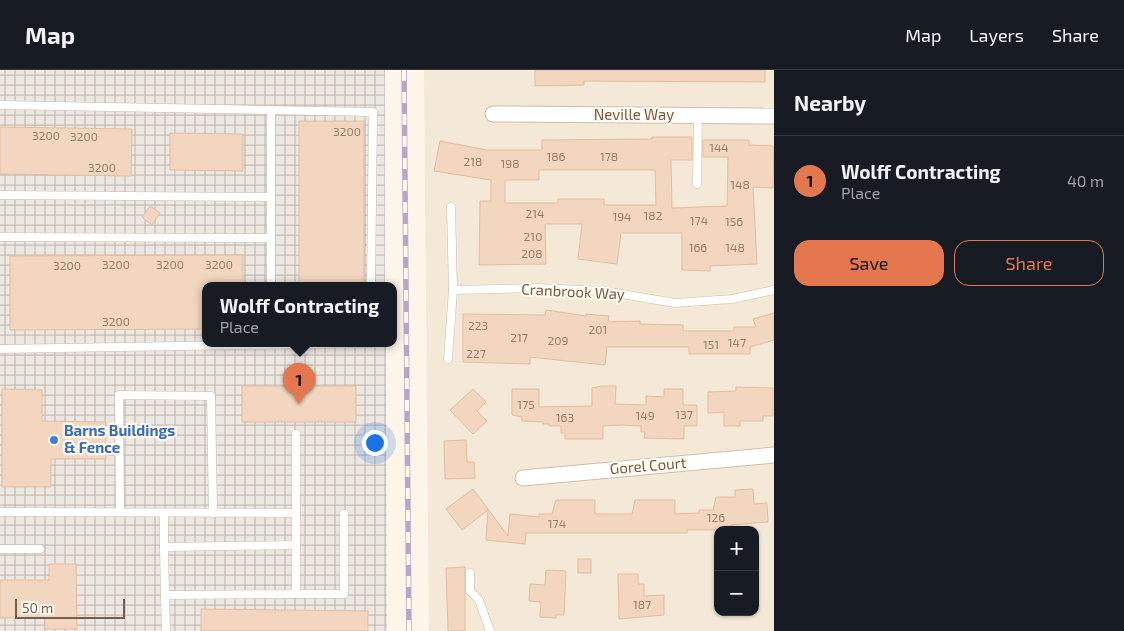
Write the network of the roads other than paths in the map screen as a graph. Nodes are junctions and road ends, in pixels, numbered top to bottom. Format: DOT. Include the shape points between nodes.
graph roads {
  1 [pos="0,105"];
  2 [pos="272,110"];
  3 [pos="493,114"];
  4 [pos="698,115"];
  5 [pos="774,116"];
  6 [pos="697,184"];
  7 [pos="0,195"];
  8 [pos="271,197"];
  9 [pos="451,207"];
  10 [pos="0,237"];
  11 [pos="271,238"];
  12 [pos="271,282"];
  13 [pos="371,282"];
  14 [pos="453,290"];
  15 [pos="774,290"];
  16 [pos="202,345"];
  17 [pos="0,348"];
  18 [pos="448,359"];
  19 [pos="296,434"];
  20 [pos="774,455"];
  21 [pos="523,478"];
  22 [pos="0,512"];
  23 [pos="120,512"];
  24 [pos="164,513"];
  25 [pos="213,513"];
  26 [pos="296,513"];
  27 [pos="344,514"];
  28 [pos="296,545"];
  29 [pos="164,547"];
  30 [pos="0,549"];
  31 [pos="40,549"];
  32 [pos="470,573"];
  33 [pos="296,594"];
  34 [pos="165,595"];
  35 [pos="166,631"];
  36 [pos="490,631"];
  1 -- 2 [label="lane"];
  2 -- 8 [label="lane"];
  2 -- 13 [label="lane" via="373,112"];
  3 -- 4 [label="street, Neville Way"];
  4 -- 5 [label="street, Neville Way"];
  4 -- 6 [label="lane"];
  7 -- 8 [label="lane"];
  8 -- 11 [label="lane"];
  9 -- 14 [label="lane"];
  10 -- 11 [label="lane"];
  11 -- 12 [label="lane"];
  14 -- 15 [label="lane, Cranbrook Way" via="537,288 604,292 675,303 732,299"];
  14 -- 18 [label="lane"];
  16 -- 17 [label="lane"];
  19 -- 26 [label="lane"];
  20 -- 21 [label="street, Gorel Court"];
  22 -- 23 [label="lane"];
  23 -- 24 [label="lane"];
  23 -- 25 [label="lane" via="119,395 211,396"];
  24 -- 25 [label="lane"];
  24 -- 29 [label="lane"];
  25 -- 26 [label="lane"];
  26 -- 28 [label="lane"];
  27 -- 33 [label="lane" via="344,594"];
  28 -- 29 [label="lane"];
  28 -- 33 [label="lane"];
  29 -- 34 [label="lane"];
  30 -- 31 [label="lane"];
  32 -- 36 [label="lane" via="470,591 479,600"];
  33 -- 34 [label="lane"];
  34 -- 35 [label="lane"];
}
